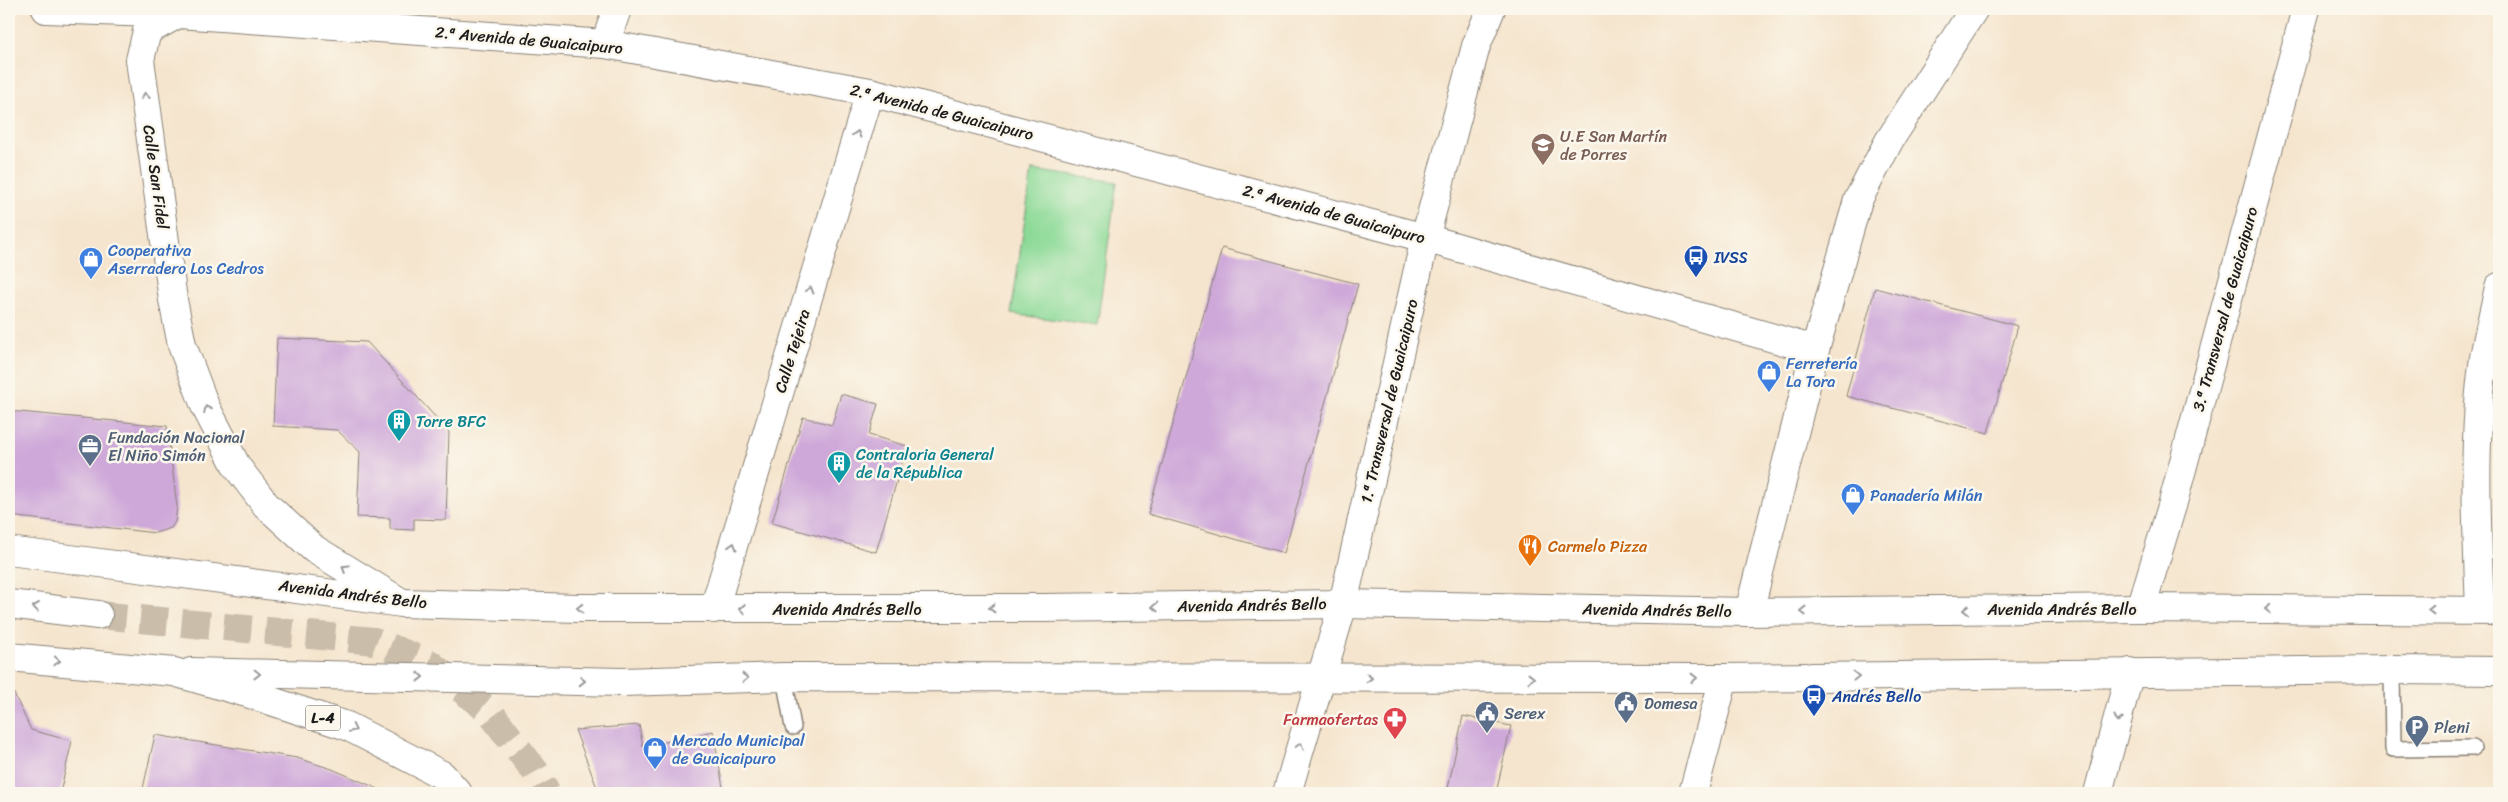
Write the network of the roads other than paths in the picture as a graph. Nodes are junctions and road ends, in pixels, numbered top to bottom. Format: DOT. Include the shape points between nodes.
graph roads {
  1 [pos="46,9"];
  2 [pos="616,9"];
  3 [pos="1491,9"];
  4 [pos="1974,9"];
  5 [pos="2306,9"];
  6 [pos="180,11"];
  7 [pos="605,44"];
  8 [pos="870,92"];
  9 [pos="1425,238"];
  10 [pos="2499,287"];
  11 [pos="1815,350"];
  12 [pos="9,551"];
  13 [pos="402,603"];
  14 [pos="9,604"];
  15 [pos="1343,604"];
  16 [pos="2141,608"];
  17 [pos="714,610"];
  18 [pos="2490,611"];
  19 [pos="1749,612"];
  20 [pos="98,615"];
  21 [pos="10,657"];
  22 [pos="2392,670"];
  23 [pos="2499,671"];
  24 [pos="174,672"];
  25 [pos="2130,672"];
  26 [pos="1320,676"];
  27 [pos="784,678"];
  28 [pos="1724,678"];
  29 [pos="793,728"];
  30 [pos="2473,748"];
  31 [pos="458,793"];
  32 [pos="1286,793"];
  33 [pos="1693,793"];
  34 [pos="2098,793"];
  1 -- 6 [label="street, 2.ª Avenida de Guaicaipuro"];
  2 -- 7 [label="street"];
  3 -- 9 [label="street, 1.ª Transversal de Guaicaipuro" via="1476,46"];
  4 -- 11 [label="street" via="1889,142 1858,200"];
  5 -- 16 [label="street, 3.ª Transversal de Guaicaipuro" via="2172,506"];
  6 -- 7 [label="street, 2.ª Avenida de Guaicaipuro"];
  13 -- 6 [label="street, Calle San Fidel, one-way" via="314,549 266,505 237,467 205,406 185,353 173,300 140,60 147,31"];
  7 -- 8 [label="street, 2.ª Avenida de Guaicaipuro"];
  8 -- 9 [label="street, 2.ª Avenida de Guaicaipuro"];
  17 -- 8 [label="street, Calle Tejeira, one-way"];
  9 -- 11 [label="street, 2.ª Avenida de Guaicaipuro"];
  9 -- 15 [label="street, 1.ª Transversal de Guaicaipuro"];
  10 -- 18 [label="street" via="2484,357 2480,402 2478,537"];
  11 -- 19 [label="street"];
  12 -- 13 [label="street, Avenida Andrés Bello"];
  17 -- 13 [label="street, Avenida Andrés Bello, one-way"];
  20 -- 14 [label="street, one-way"];
  15 -- 17 [label="street, Avenida Andrés Bello, one-way"];
  15 -- 19 [label="street, Avenida Andrés Bello"];
  15 -- 26 [label="street, 1.ª Transversal de Guaicaipuro"];
  18 -- 16 [label="street, Avenida Andrés Bello, one-way"];
  16 -- 19 [label="street, Avenida Andrés Bello, one-way"];
  21 -- 24 [label="street, L-4, one-way"];
  22 -- 23 [label="street"];
  22 -- 25 [label="street"];
  22 -- 30 [label="lane" via="2394,749"];
  24 -- 27 [label="street, one-way" via="622,682"];
  24 -- 31 [label="street, L-4, one-way" via="347,726 442,775"];
  28 -- 25 [label="street, one-way"];
  25 -- 34 [label="street, one-way"];
  26 -- 27 [label="street"];
  26 -- 28 [label="street, one-way"];
  32 -- 26 [label="street, 1.ª Transversal de Guaicaipuro, one-way"];
  27 -- 29 [label="lane"];
  28 -- 33 [label="street"];
}
